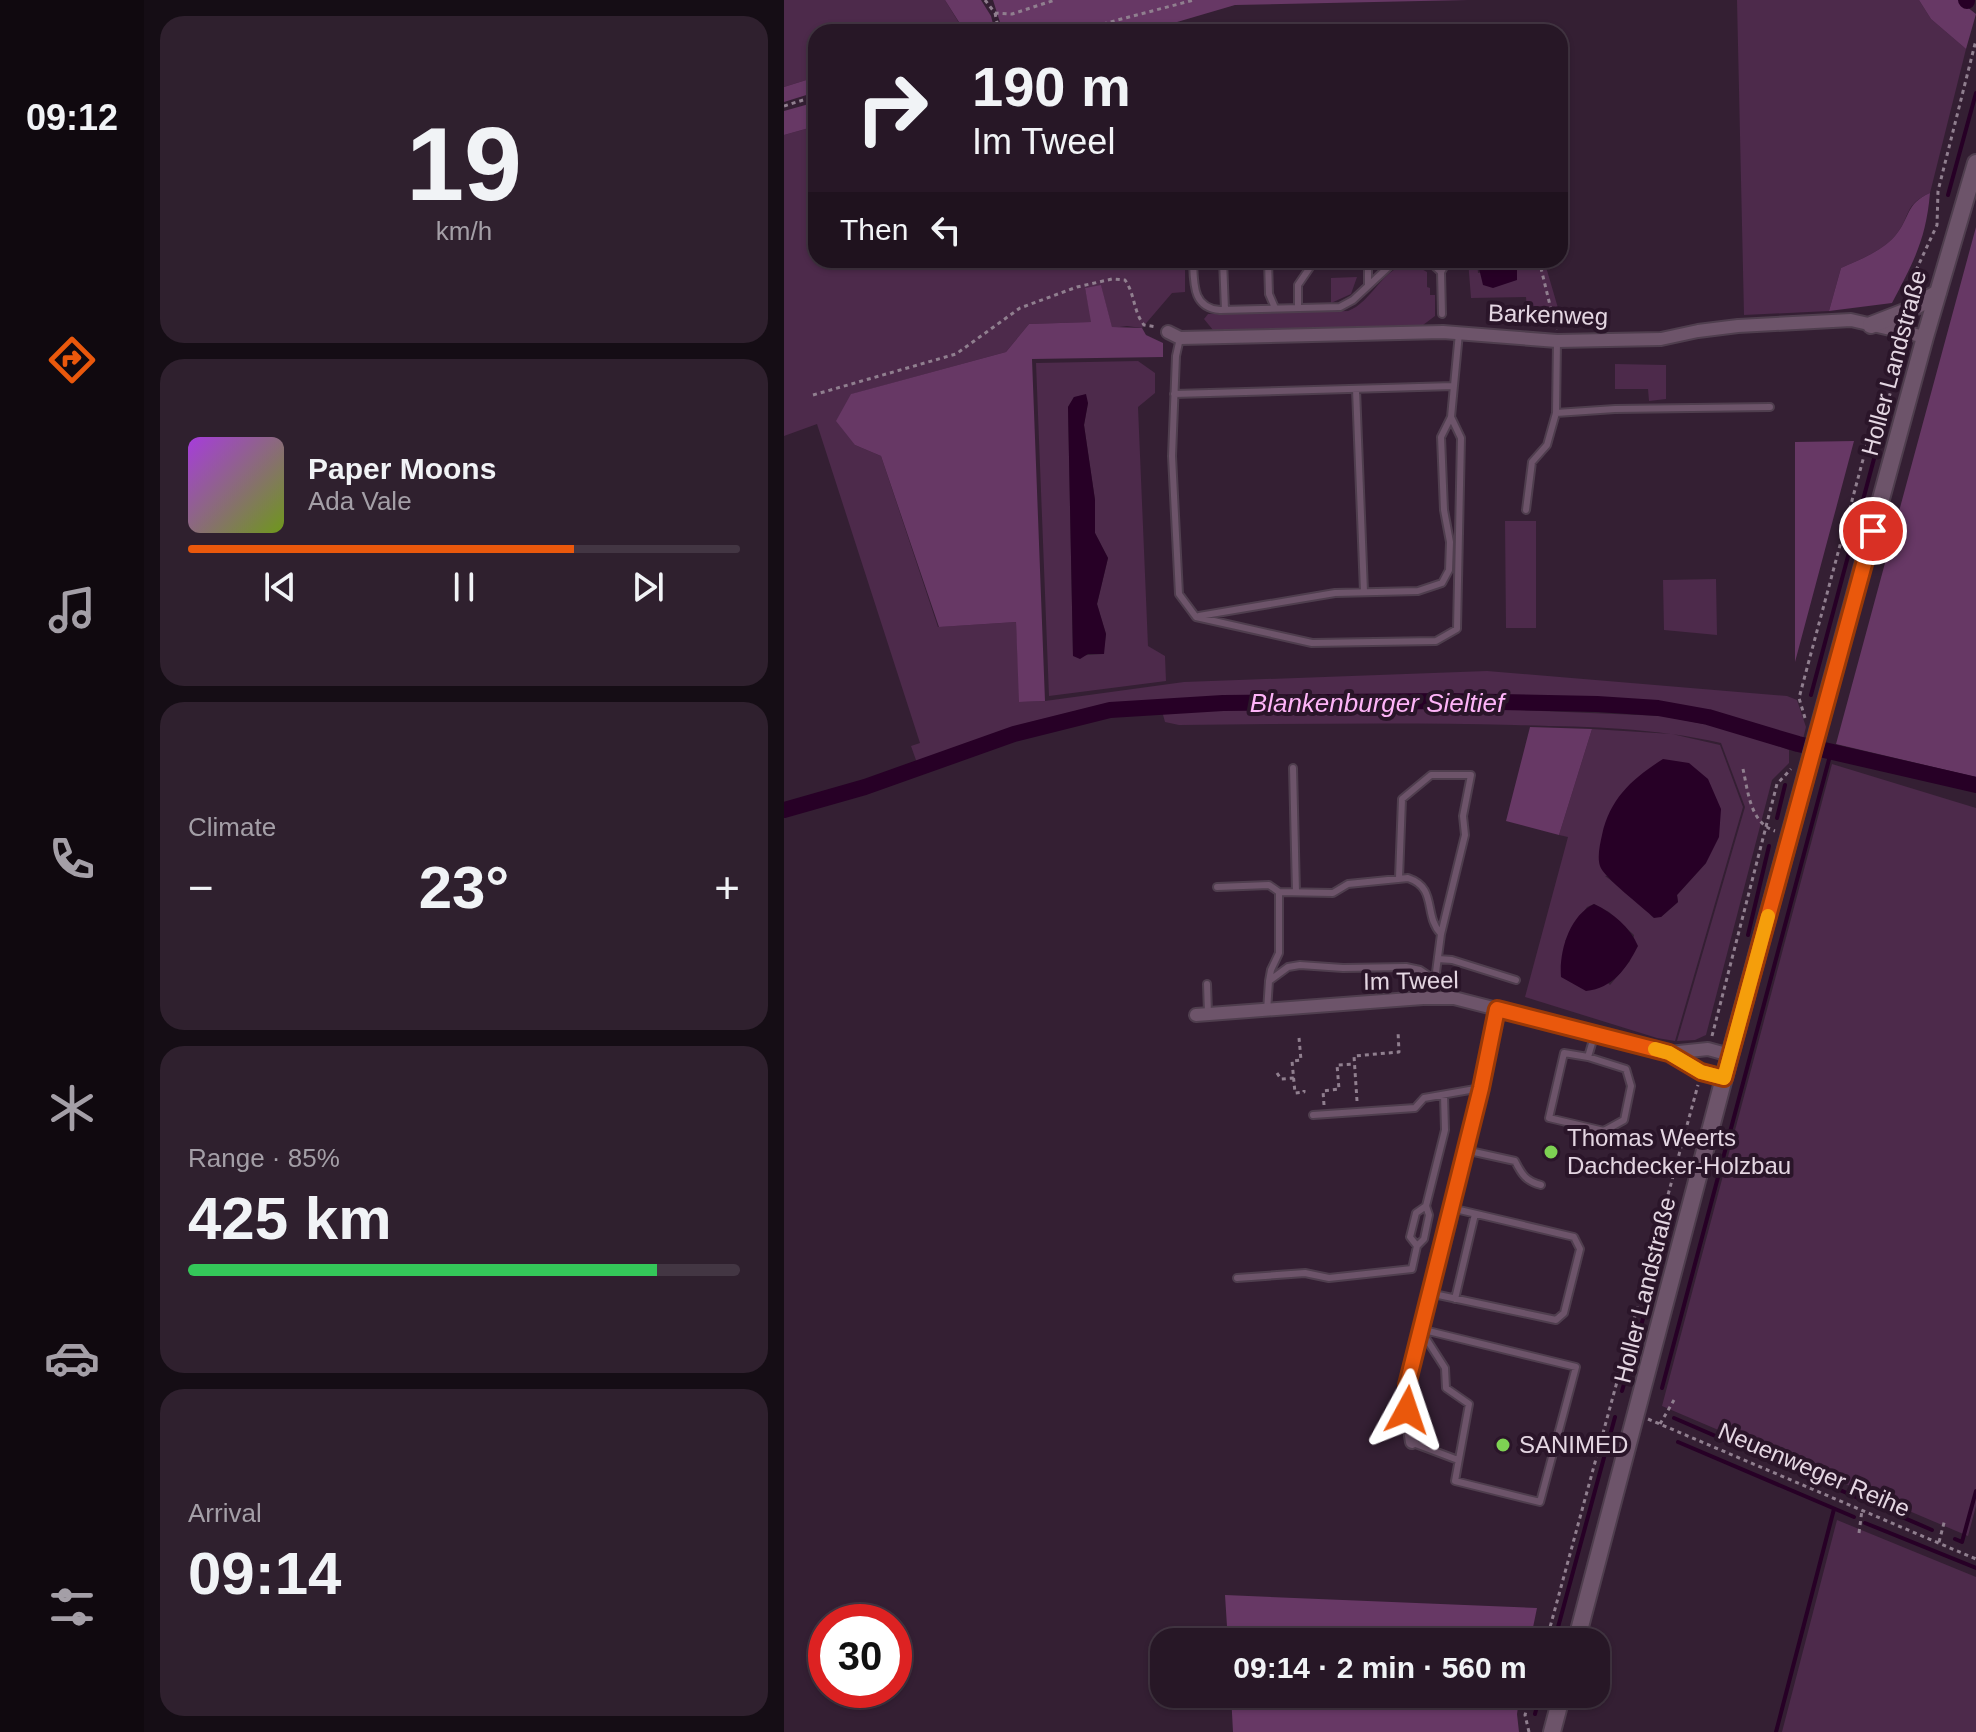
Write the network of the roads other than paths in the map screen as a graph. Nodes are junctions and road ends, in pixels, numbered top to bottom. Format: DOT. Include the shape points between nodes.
graph roads {
  1 [pos="1976,163"];
  2 [pos="1193,268"];
  3 [pos="1223,268"];
  4 [pos="1268,268"];
  5 [pos="1310,268"];
  6 [pos="1368,268"];
  7 [pos="1386,268"];
  8 [pos="1437,268"];
  9 [pos="1443,268"];
  10 [pos="1441,272"];
  11 [pos="1368,285"];
  12 [pos="1938,293"];
  13 [pos="1275,308"];
  14 [pos="1298,308"];
  15 [pos="1225,310"];
  16 [pos="1442,314"];
  17 [pos="1871,325"];
  18 [pos="1459,333"];
  19 [pos="1174,335"];
  20 [pos="1925,337"];
  21 [pos="1557,341"];
  22 [pos="1454,386"];
  23 [pos="1356,389"];
  24 [pos="1174,394"];
  25 [pos="1770,407"];
  26 [pos="1556,413"];
  27 [pos="1451,417"];
  28 [pos="1526,510"];
  29 [pos="1364,592"];
  30 [pos="1196,617"];
  31 [pos="1293,768"];
  32 [pos="1399,878"];
  33 [pos="1217,887"];
  34 [pos="1279,892"];
  35 [pos="1296,892"];
  36 [pos="1441,934"];
  37 [pos="1438,959"];
  38 [pos="1435,980"];
  39 [pos="1516,980"];
  40 [pos="1269,981"];
  41 [pos="1207,984"];
  42 [pos="1436,998"];
  43 [pos="1497,1009"];
  44 [pos="1267,1011"];
  45 [pos="1202,1015"];
  46 [pos="1595,1033"];
  47 [pos="1669,1053"];
  48 [pos="1730,1055"];
  49 [pos="1588,1057"];
  50 [pos="1724,1078"];
  51 [pos="1481,1088"];
  52 [pos="1444,1095"];
  53 [pos="1313,1115"];
  54 [pos="1465,1150"];
  55 [pos="1541,1185"];
  56 [pos="1426,1206"];
  57 [pos="1451,1208"];
  58 [pos="1475,1214"];
  59 [pos="1417,1246"];
  60 [pos="1237,1278"];
  61 [pos="1429,1293"];
  62 [pos="1455,1299"];
  63 [pos="1420,1329"];
  64 [pos="1412,1442"];
  65 [pos="1458,1460"];
  66 [pos="1580,1628"];
  67 [pos="1558,1708"];
  68 [pos="1552,1732"];
  1 -- 12 [label="main road, Holler Landstraße"];
  2 -- 15 [label="lane" via="1198,300 1208,308"];
  3 -- 15 [label="lane"];
  4 -- 13 [label="lane"];
  5 -- 14 [label="lane" via="1298,285"];
  6 -- 11 [label="lane"];
  7 -- 11 [label="lane"];
  8 -- 10 [label="lane"];
  9 -- 10 [label="lane"];
  10 -- 16 [label="lane"];
  11 -- 14 [label="lane" via="1345,306"];
  12 -- 17 [label="main road"];
  12 -- 20 [label="main road, Holler Landstraße"];
  13 -- 14 [label="lane"];
  13 -- 15 [label="lane"];
  17 -- 20 [label="street, Barkenweg"];
  17 -- 21 [label="street, Barkenweg" via="1851,320 1738,326 1661,339"];
  18 -- 19 [label="street, Barkenweg"];
  18 -- 21 [label="street, Barkenweg"];
  18 -- 22 [label="lane"];
  19 -- 24 [label="lane"];
  20 -- 48 [label="main road, Holler Landstraße" via="1814,728 1810,763"];
  21 -- 26 [label="lane"];
  22 -- 23 [label="lane"];
  22 -- 27 [label="lane"];
  23 -- 24 [label="lane"];
  23 -- 29 [label="lane"];
  24 -- 30 [label="lane" via="1179,594"];
  25 -- 26 [label="lane"];
  26 -- 28 [label="lane" via="1547,445 1532,462"];
  27 -- 29 [label="lane" via="1441,437 1449,570 1442,583 1418,591"];
  27 -- 30 [label="lane" via="1461,438 1457,629 1436,641 1312,643"];
  29 -- 30 [label="lane"];
  31 -- 35 [label="lane"];
  32 -- 35 [label="lane" via="1348,884 1333,893"];
  32 -- 36 [label="lane" via="1415,880 1426,891 1433,925"];
  32 -- 36 [label="lane" via="1402,799 1431,775 1471,775 1465,835"];
  33 -- 34 [label="lane" via="1269,885"];
  34 -- 35 [label="lane"];
  34 -- 40 [label="lane" via="1279,953"];
  36 -- 37 [label="lane"];
  37 -- 38 [label="lane"];
  37 -- 39 [label="lane"];
  38 -- 40 [label="lane" via="1406,967 1300,965"];
  38 -- 42 [label="lane"];
  40 -- 44 [label="lane"];
  41 -- 45 [label="lane"];
  42 -- 43 [label="street, Im Tweel"];
  42 -- 44 [label="street, Im Tweel"];
  43 -- 46 [label="street, Im Tweel"];
  43 -- 51 [label="street"];
  44 -- 45 [label="street, Im Tweel"];
  46 -- 47 [label="street, Im Tweel"];
  46 -- 49 [label="lane"];
  47 -- 48 [label="street, Im Tweel" via="1708,1049"];
  47 -- 50 [label="street, Im Tweel" via="1701,1072"];
  48 -- 50 [label="main road, Holler Landstraße"];
  49 -- 49 [label="lane" via="1626,1069 1631,1086 1624,1120 1604,1131 1549,1118 1564,1053"];
  50 -- 66 [label="main road, Holler Landstraße"];
  51 -- 52 [label="lane"];
  51 -- 54 [label="street"];
  52 -- 53 [label="lane" via="1424,1098 1415,1108"];
  52 -- 56 [label="lane" via="1445,1130"];
  54 -- 55 [label="lane" via="1515,1161 1521,1175"];
  54 -- 57 [label="street"];
  56 -- 59 [label="lane" via="1424,1239"];
  56 -- 59 [label="lane" via="1416,1213 1410,1237"];
  57 -- 58 [label="lane"];
  57 -- 61 [label="street"];
  58 -- 62 [label="lane"];
  58 -- 62 [label="lane" via="1574,1237 1580,1249 1564,1313 1556,1320"];
  59 -- 60 [label="lane" via="1412,1269 1329,1278 1305,1273"];
  61 -- 62 [label="lane"];
  61 -- 63 [label="street"];
  63 -- 64 [label="street" via="1407,1385"];
  63 -- 65 [label="lane" via="1445,1368 1446,1388 1469,1404"];
  63 -- 65 [label="lane" via="1576,1367 1540,1502 1455,1481"];
  64 -- 65 [label="lane"];
  67 -- 68 [label="main road"];
}
